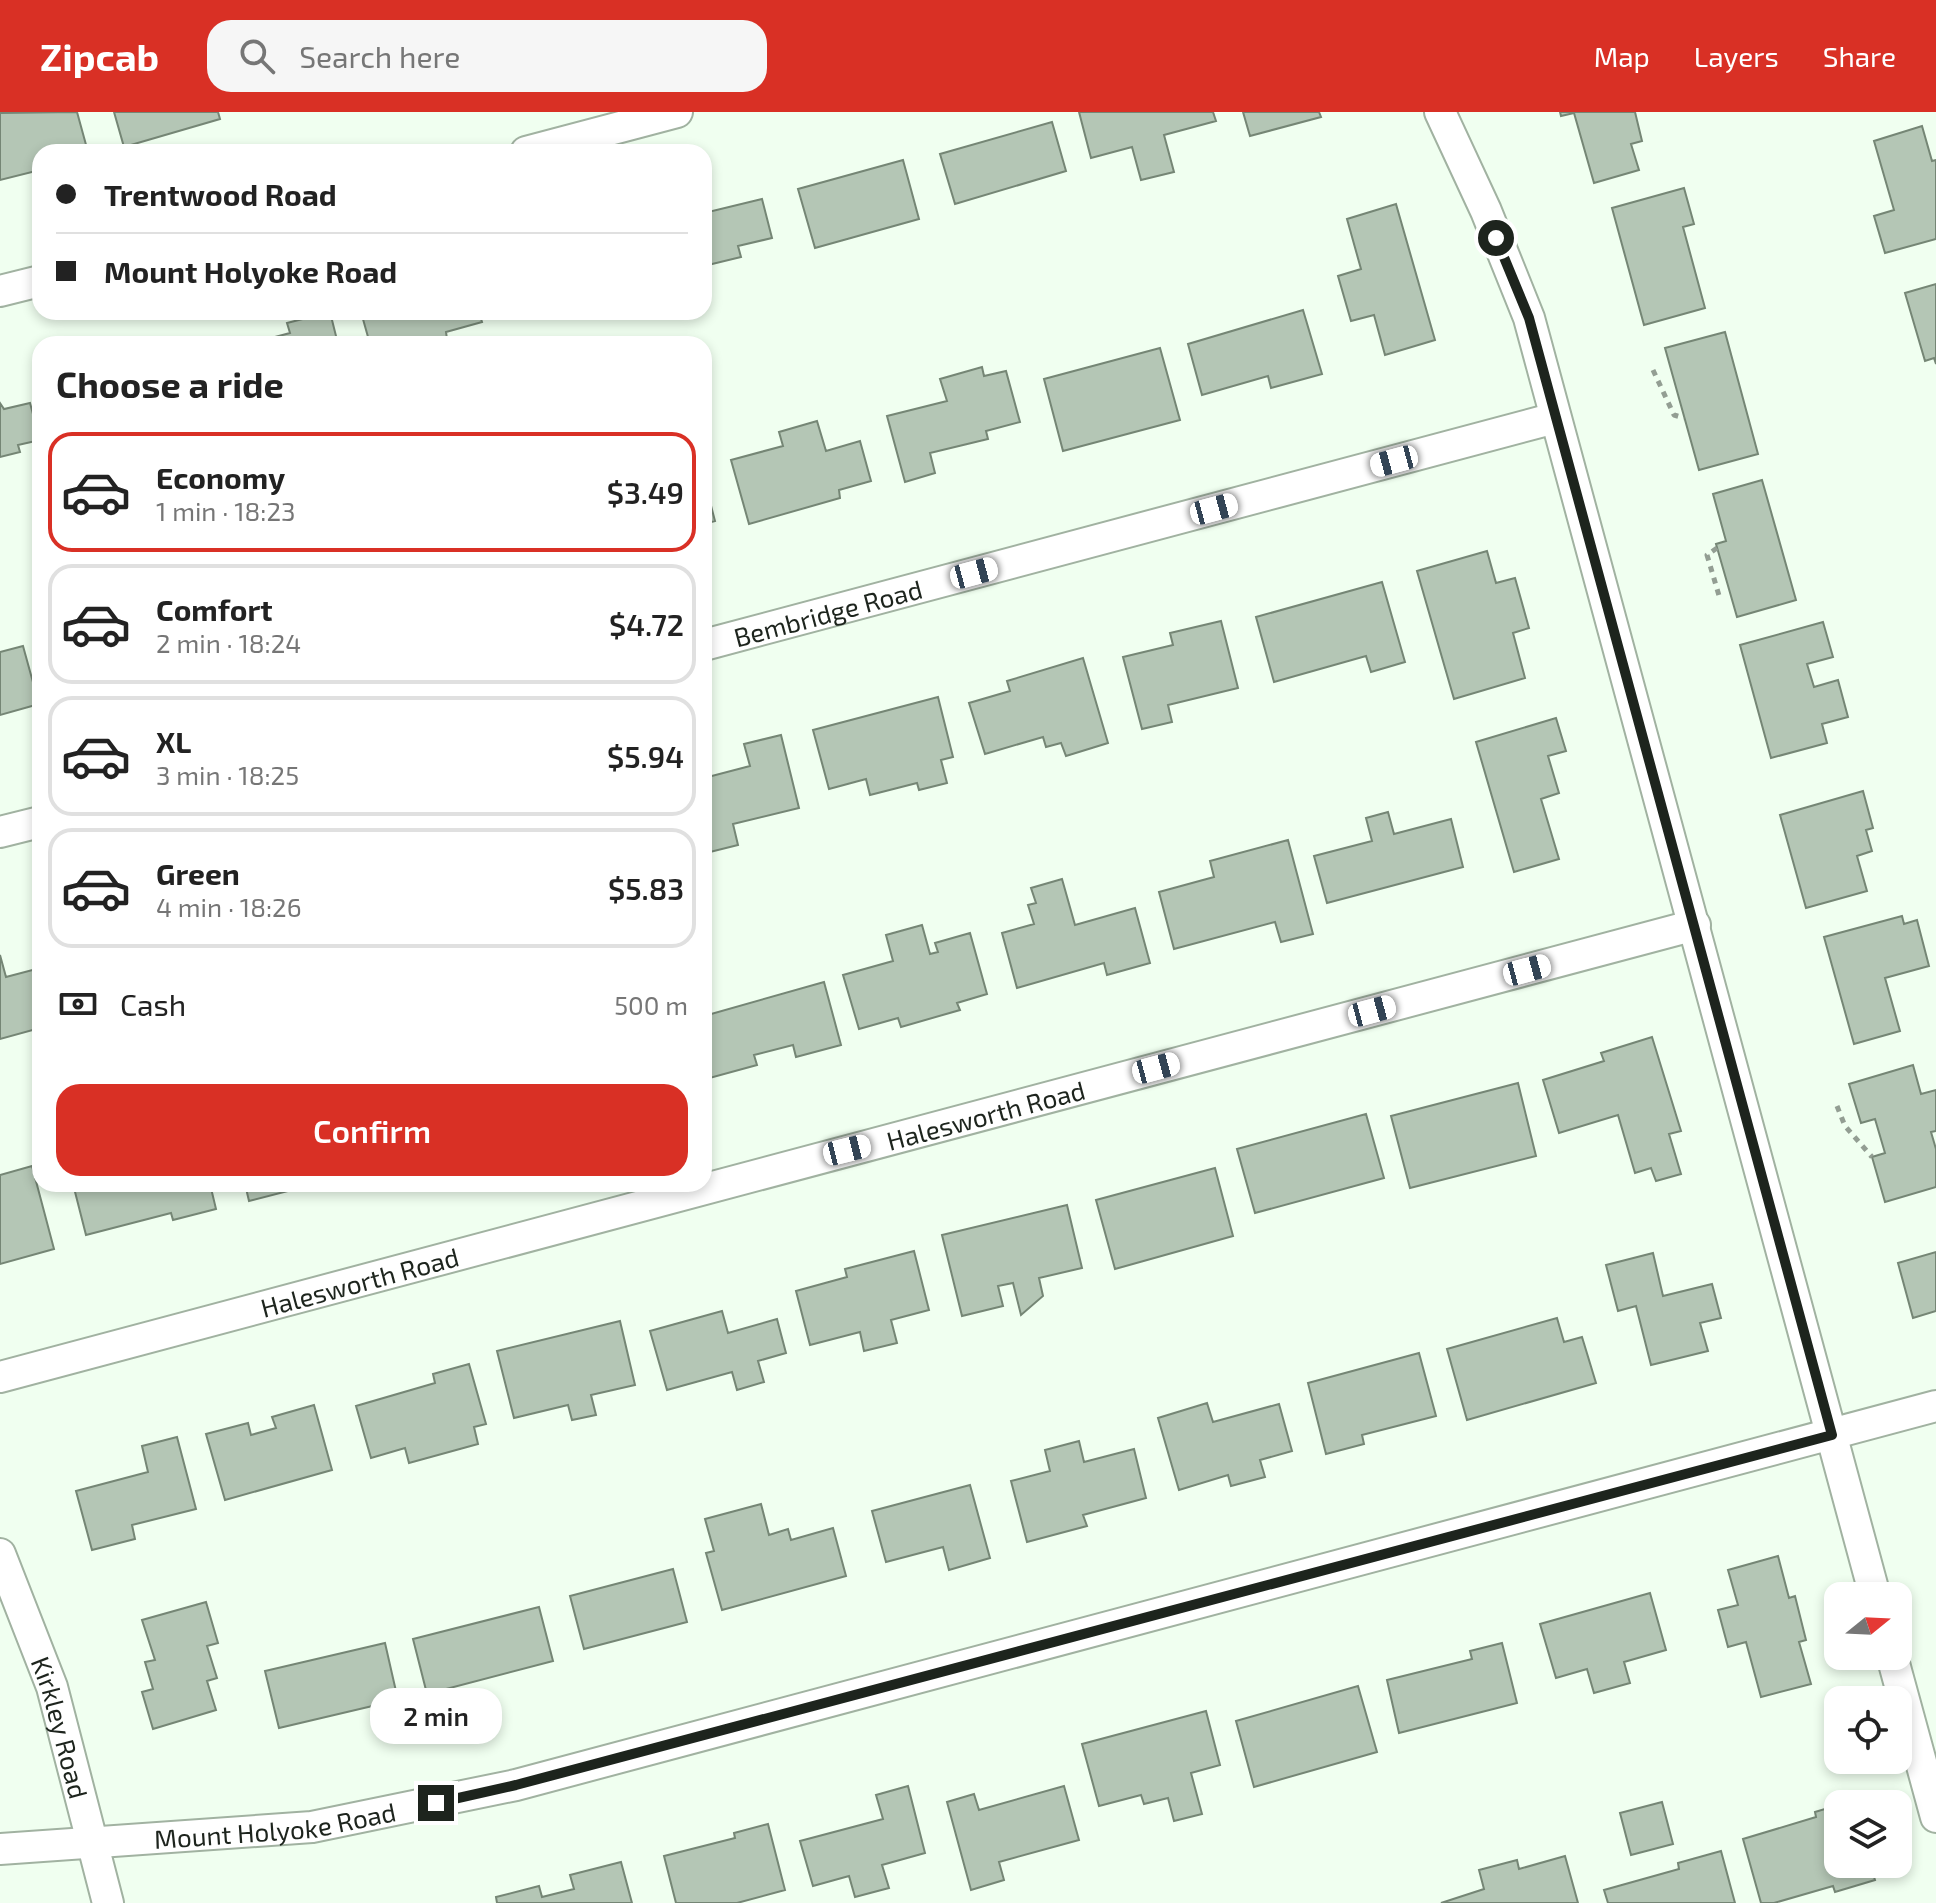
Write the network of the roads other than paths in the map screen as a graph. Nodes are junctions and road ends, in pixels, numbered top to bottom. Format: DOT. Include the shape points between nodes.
graph roads {
  1 [pos="677,112"];
  2 [pos="1440,112"];
  3 [pos="556,144"];
  4 [pos="32,283"];
  5 [pos="0,291"];
  6 [pos="1555,418"];
  7 [pos="712,643"];
  8 [pos="32,824"];
  9 [pos="0,832"];
  10 [pos="1695,925"];
  11 [pos="712,1187"];
  12 [pos="694,1192"];
  13 [pos="0,1377"];
  14 [pos="1936,1406"];
  15 [pos="1832,1435"];
  16 [pos="0,1554"];
  17 [pos="1871,1582"];
  18 [pos="1896,1670"];
  19 [pos="1936,1817"];
  20 [pos="93,1844"];
  21 [pos="0,1849"];
  22 [pos="108,1903"];
  1 -- 3 [label="street"];
  2 -- 6 [label="street" via="1529,318"];
  4 -- 5 [label="street"];
  6 -- 7 [label="street, Bembridge Road"];
  6 -- 10 [label="street"];
  8 -- 9 [label="street"];
  10 -- 11 [label="street, Halesworth Road"];
  10 -- 15 [label="street"];
  12 -- 13 [label="street, Halesworth Road"];
  14 -- 15 [label="street, Mount Holyoke Road"];
  15 -- 17 [label="street"];
  15 -- 20 [label="street, Mount Holyoke Road" via="516,1785 312,1827"];
  16 -- 20 [label="street, Kirkley Road" via="52,1687"];
  18 -- 19 [label="street"];
  20 -- 21 [label="street, Mount Holyoke Road"];
  20 -- 22 [label="street, Kirkley Road"];
}
